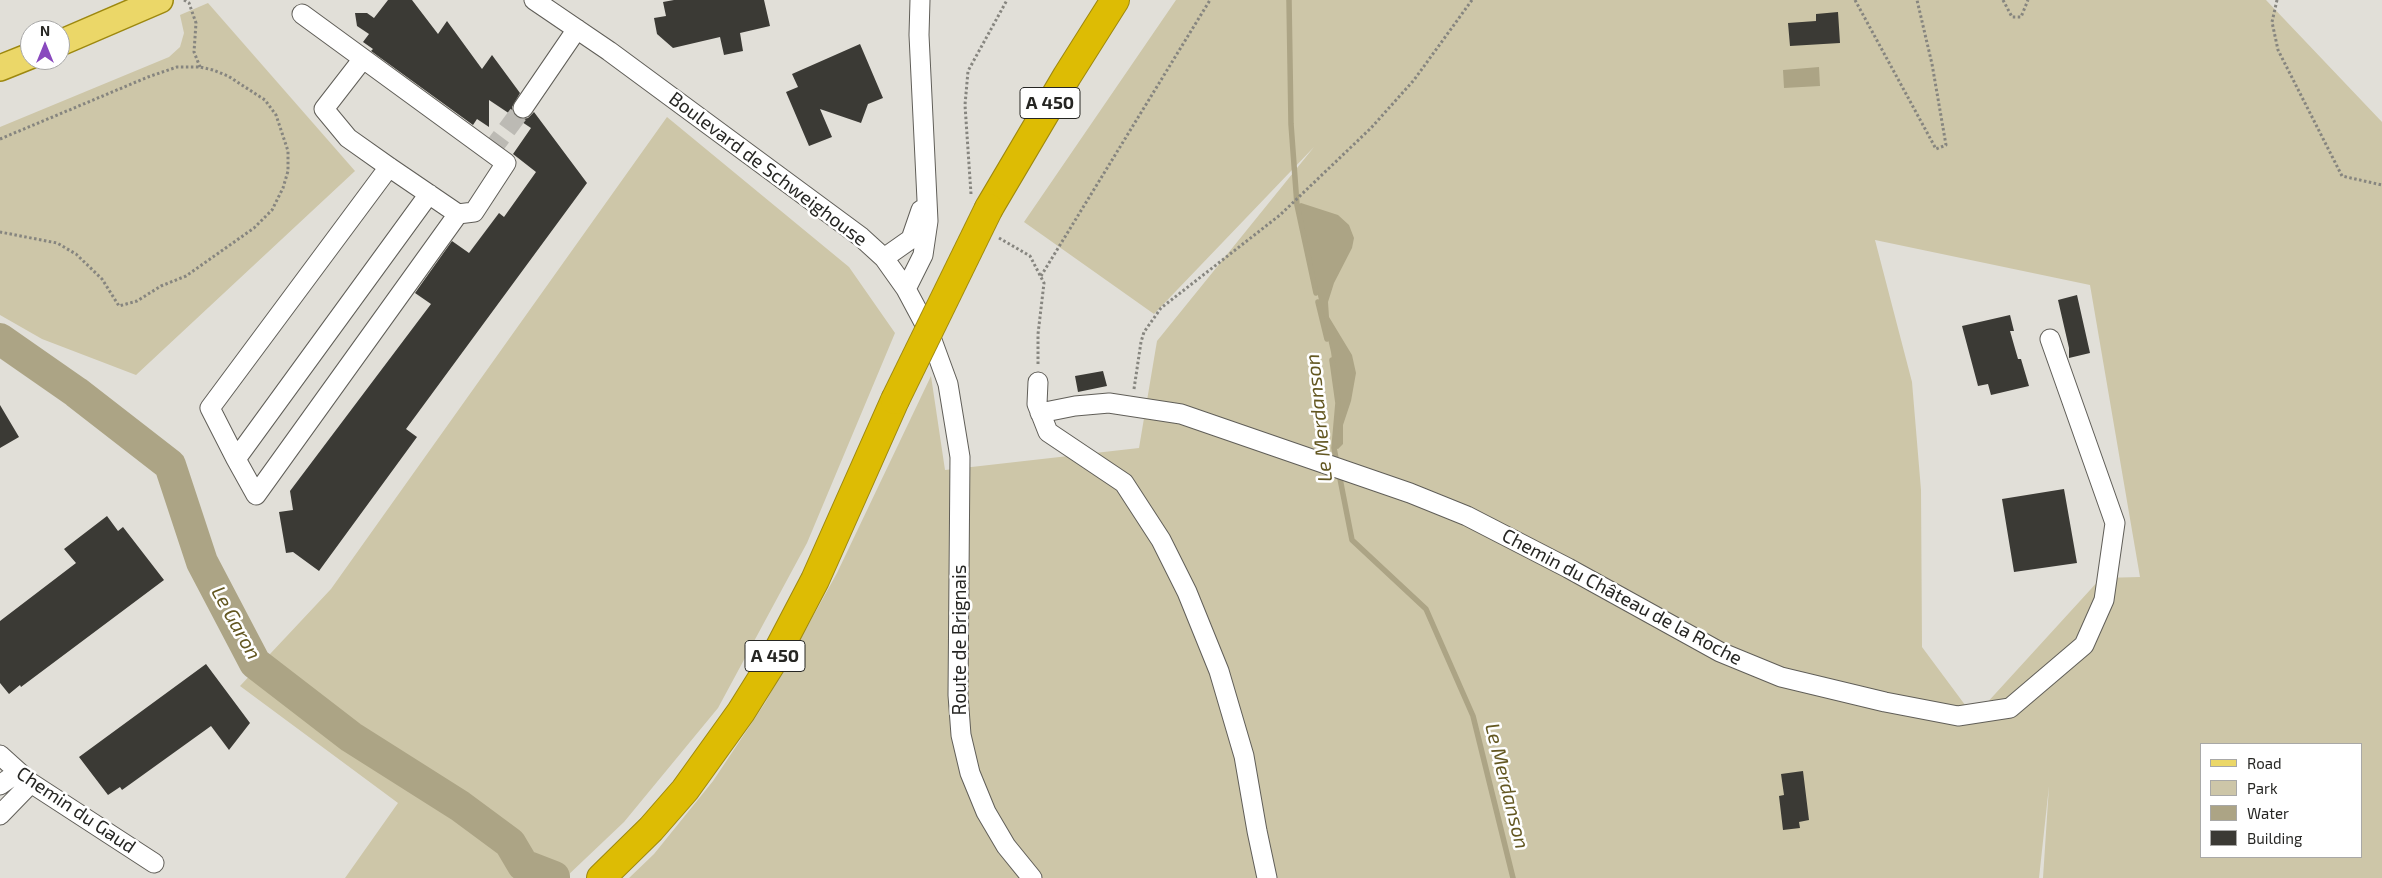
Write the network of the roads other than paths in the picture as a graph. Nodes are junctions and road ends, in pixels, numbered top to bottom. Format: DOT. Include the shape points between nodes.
graph roads {
  1 [pos="160,0"];
  2 [pos="534,0"];
  3 [pos="920,0"];
  4 [pos="1115,0"];
  5 [pos="302,14"];
  6 [pos="577,29"];
  7 [pos="70,40"];
  8 [pos="20,60"];
  9 [pos="362,60"];
  10 [pos="0,68"];
  11 [pos="523,108"];
  12 [pos="389,166"];
  13 [pos="927,185"];
  14 [pos="429,194"];
  15 [pos="458,214"];
  16 [pos="884,258"];
  17 [pos="906,289"];
  18 [pos="2050,339"];
  19 [pos="1038,382"];
  20 [pos="948,384"];
  21 [pos="1040,413"];
  22 [pos="236,459"];
  23 [pos="0,755"];
  24 [pos="11,781"];
  25 [pos="0,815"];
  26 [pos="154,863"];
  27 [pos="601,878"];
  28 [pos="1032,878"];
  29 [pos="1267,878"];
  1 -- 7 [label="main road"];
  2 -- 6 [label="street, Boulevard de Schweighouse"];
  3 -- 13 [label="street"];
  4 -- 27 [label="highway, A 450, bridge" via="989,208 895,400 815,580 771,664 685,790"];
  5 -- 9 [label="street"];
  6 -- 11 [label="street"];
  6 -- 16 [label="street, Boulevard de Schweighouse" via="814,200"];
  8 -- 10 [label="main road"];
  9 -- 12 [label="street" via="324,109 348,138"];
  9 -- 15 [label="street" via="506,163 474,212"];
  12 -- 14 [label="street"];
  12 -- 22 [label="street" via="210,408"];
  13 -- 16 [label="street" via="911,239"];
  13 -- 17 [label="street" via="928,221 923,255"];
  14 -- 15 [label="street"];
  14 -- 22 [label="street"];
  15 -- 22 [label="street" via="256,495"];
  16 -- 17 [label="street, Boulevard de Schweighouse"];
  17 -- 20 [label="street, Boulevard de Schweighouse" via="929,332"];
  18 -- 21 [label="street, Chemin du Château de la Roche" via="2115,523 2104,600 2084,645 2010,708 1958,716 1781,677 1720,652 1467,516 1382,483 1181,414 1109,403"];
  19 -- 21 [label="street"];
  20 -- 28 [label="street, Route de Brignais" via="960,457 958,695 961,735 970,773 986,812 1006,846"];
  21 -- 29 [label="street" via="1048,432 1124,483 1161,540 1187,592 1219,670 1244,756"];
  23 -- 24 [label="street, Chemin du Gaud"];
  24 -- 25 [label="street"];
  24 -- 26 [label="street, Chemin du Gaud"];
}
